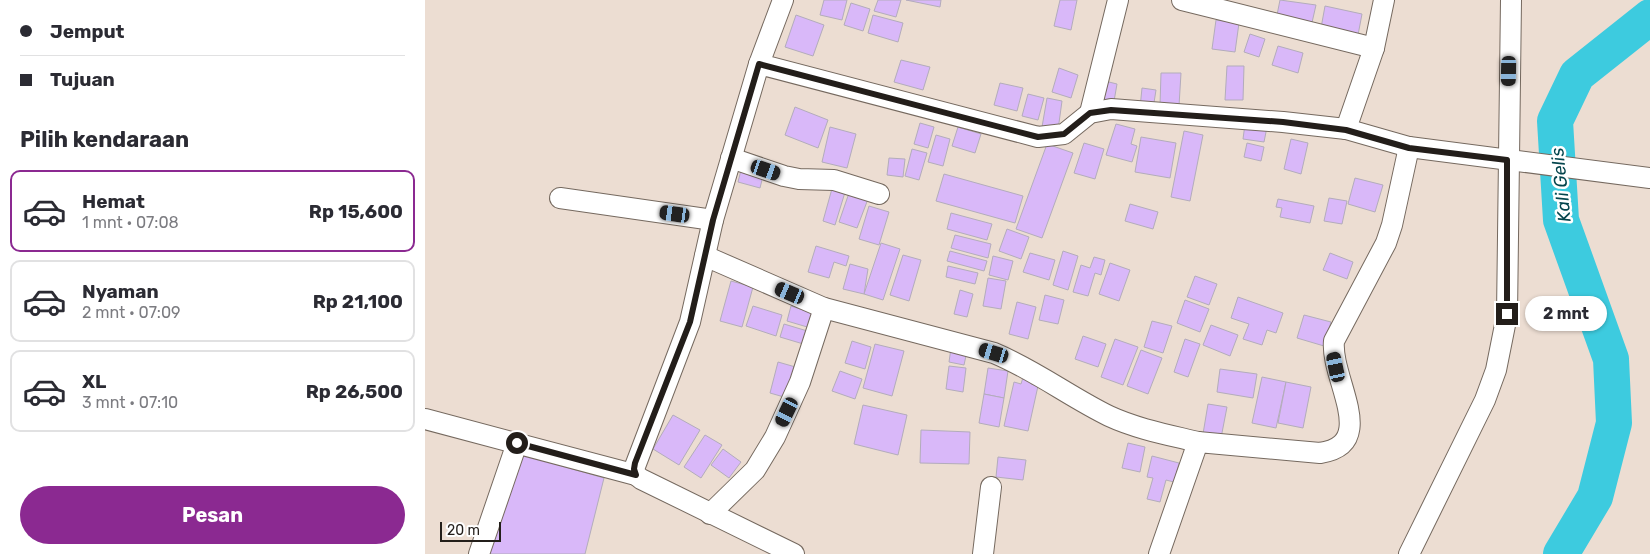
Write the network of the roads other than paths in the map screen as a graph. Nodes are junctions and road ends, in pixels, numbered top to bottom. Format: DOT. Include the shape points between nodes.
graph roads {
  1 [pos="783,0"];
  2 [pos="1118,0"];
  3 [pos="1182,0"];
  4 [pos="1384,0"];
  5 [pos="1511,0"];
  6 [pos="1374,48"];
  7 [pos="759,64"];
  8 [pos="1090,113"];
  9 [pos="1346,130"];
  10 [pos="1409,148"];
  11 [pos="731,158"];
  12 [pos="1507,160"];
  13 [pos="1645,177"];
  14 [pos="879,194"];
  15 [pos="560,198"];
  16 [pos="713,220"];
  17 [pos="705,256"];
  18 [pos="824,308"];
  19 [pos="425,419"];
  20 [pos="1198,442"];
  21 [pos="517,443"];
  22 [pos="636,475"];
  23 [pos="991,487"];
  24 [pos="710,514"];
  25 [pos="479,554"];
  26 [pos="794,554"];
  27 [pos="983,554"];
  28 [pos="1159,554"];
  29 [pos="1409,554"];
  1 -- 7 [label="street"];
  2 -- 8 [label="street"];
  3 -- 6 [label="street"];
  4 -- 6 [label="street"];
  5 -- 12 [label="street"];
  6 -- 9 [label="street"];
  7 -- 8 [label="street" via="1038,137 1064,134"];
  7 -- 11 [label="street"];
  8 -- 9 [label="street" via="1111,110 1283,122"];
  9 -- 10 [label="street"];
  10 -- 12 [label="street"];
  10 -- 20 [label="street" via="1386,243 1335,341 1333,354 1349,413 1349,436 1332,452 1319,454"];
  11 -- 14 [label="street" via="784,176 835,180"];
  11 -- 16 [label="street"];
  12 -- 13 [label="street"];
  12 -- 29 [label="street" via="1507,314 1496,370 1485,400"];
  15 -- 16 [label="street"];
  16 -- 17 [label="street"];
  17 -- 18 [label="street"];
  17 -- 22 [label="street" via="690,322 635,463"];
  18 -- 20 [label="street" via="994,353 1014,361 1110,416"];
  18 -- 24 [label="street" via="800,382 775,437 755,470"];
  19 -- 21 [label="street"];
  20 -- 28 [label="street"];
  21 -- 22 [label="street"];
  21 -- 25 [label="street"];
  22 -- 24 [label="street"];
  23 -- 27 [label="street"];
  24 -- 26 [label="street"];
}
